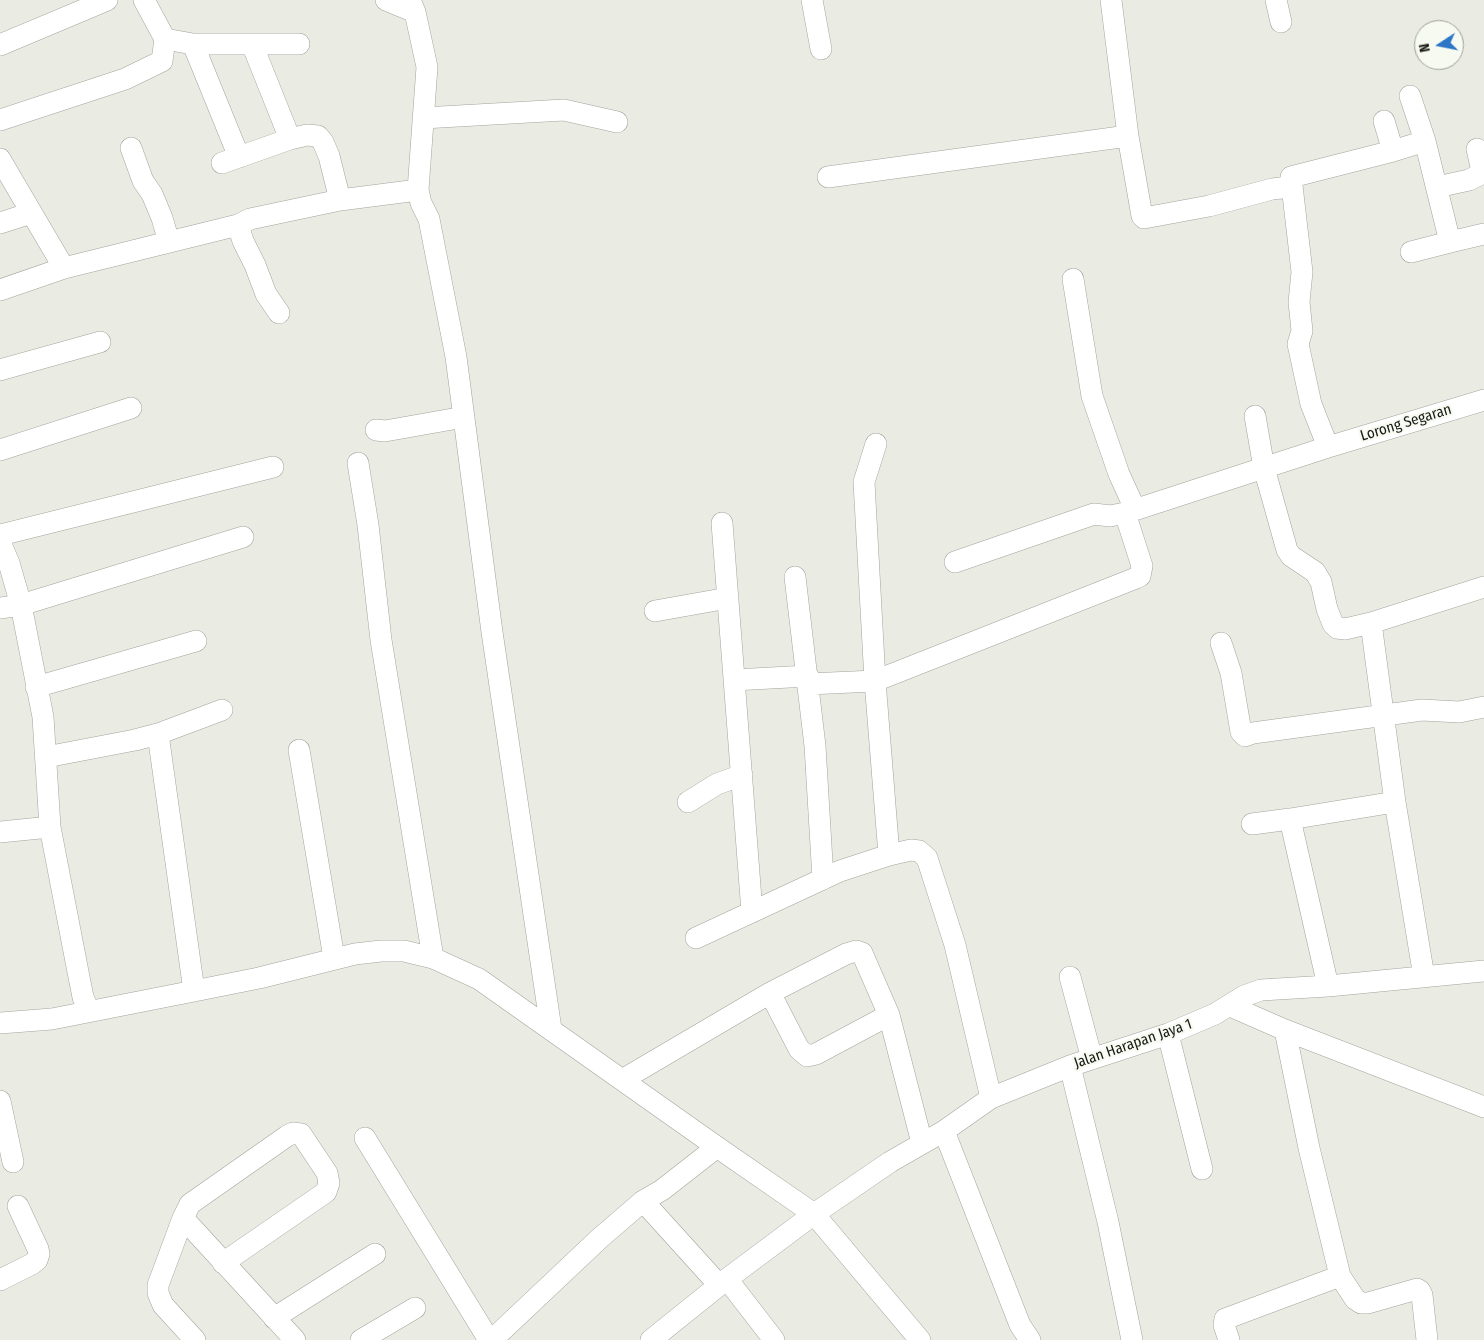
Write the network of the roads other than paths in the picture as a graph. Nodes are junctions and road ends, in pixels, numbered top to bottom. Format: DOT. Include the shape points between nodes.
graph roads {
  1 [pos="107,0"];
  2 [pos="144,0"];
  3 [pos="386,0"];
  4 [pos="812,0"];
  5 [pos="1111,0"];
  6 [pos="1276,0"];
  7 [pos="412,6"];
  8 [pos="1281,22"];
  9 [pos="164,39"];
  10 [pos="193,44"];
  11 [pos="252,44"];
  12 [pos="298,44"];
  13 [pos="0,45"];
  14 [pos="821,49"];
  15 [pos="1410,96"];
  16 [pos="423,118"];
  17 [pos="0,120"];
  18 [pos="1384,121"];
  19 [pos="617,122"];
  20 [pos="1128,136"];
  21 [pos="290,139"];
  22 [pos="1425,142"];
  23 [pos="131,148"];
  24 [pos="1478,150"];
  25 [pos="1393,151"];
  26 [pos="0,159"];
  27 [pos="828,177"];
  28 [pos="1291,187"];
  29 [pos="1437,187"];
  30 [pos="418,190"];
  31 [pos="340,200"];
  32 [pos="31,214"];
  33 [pos="0,223"];
  34 [pos="238,226"];
  35 [pos="1484,234"];
  36 [pos="169,242"];
  37 [pos="1450,242"];
  38 [pos="1410,252"];
  39 [pos="64,268"];
  40 [pos="1073,279"];
  41 [pos="0,290"];
  42 [pos="279,312"];
  43 [pos="100,342"];
  44 [pos="0,370"];
  45 [pos="1484,400"];
  46 [pos="131,408"];
  47 [pos="1255,416"];
  48 [pos="464,417"];
  49 [pos="376,430"];
  50 [pos="876,444"];
  51 [pos="1328,447"];
  52 [pos="0,450"];
  53 [pos="358,463"];
  54 [pos="273,467"];
  55 [pos="1264,468"];
  56 [pos="1130,511"];
  57 [pos="722,523"];
  58 [pos="0,535"];
  59 [pos="243,537"];
  60 [pos="0,542"];
  61 [pos="955,562"];
  62 [pos="794,577"];
  63 [pos="1484,587"];
  64 [pos="728,598"];
  65 [pos="10,606"];
  66 [pos="655,611"];
  67 [pos="1371,623"];
  68 [pos="196,641"];
  69 [pos="1221,643"];
  70 [pos="734,680"];
  71 [pos="808,680"];
  72 [pos="874,681"];
  73 [pos="36,686"];
  74 [pos="1484,707"];
  75 [pos="222,710"];
  76 [pos="1384,715"];
  77 [pos="158,734"];
  78 [pos="298,750"];
  79 [pos="46,757"];
  80 [pos="742,775"];
  81 [pos="688,802"];
  82 [pos="1395,802"];
  83 [pos="1290,819"];
  84 [pos="1252,824"];
  85 [pos="50,827"];
  86 [pos="0,832"];
  87 [pos="889,855"];
  88 [pos="823,879"];
  89 [pos="752,912"];
  90 [pos="696,938"];
  91 [pos="334,958"];
  92 [pos="434,958"];
  93 [pos="1484,971"];
  94 [pos="1070,976"];
  95 [pos="1424,977"];
  96 [pos="1328,986"];
  97 [pos="194,991"];
  98 [pos="770,993"];
  99 [pos="1230,1006"];
  100 [pos="89,1011"];
  101 [pos="889,1016"];
  102 [pos="0,1023"];
  103 [pos="551,1029"];
  104 [pos="1285,1030"];
  105 [pos="1168,1034"];
  106 [pos="1092,1059"];
  107 [pos="1070,1066"];
  108 [pos="622,1080"];
  109 [pos="990,1098"];
  110 [pos="0,1101"];
  111 [pos="1484,1107"];
  112 [pos="944,1130"];
  113 [pos="366,1138"];
  114 [pos="922,1143"];
  115 [pos="717,1147"];
  116 [pos="13,1162"];
  117 [pos="1202,1169"];
  118 [pos="643,1202"];
  119 [pos="18,1206"];
  120 [pos="814,1214"];
  121 [pos="183,1218"];
  122 [pos="375,1254"];
  123 [pos="223,1263"];
  124 [pos="1340,1276"];
  125 [pos="0,1280"];
  126 [pos="723,1282"];
  127 [pos="415,1308"];
  128 [pos="274,1318"];
  129 [pos="195,1340"];
  130 [pos="294,1340"];
  131 [pos="362,1340"];
  132 [pos="490,1340"];
  133 [pos="651,1340"];
  134 [pos="774,1340"];
  135 [pos="920,1340"];
  136 [pos="1030,1340"];
  137 [pos="1132,1340"];
  138 [pos="1229,1340"];
  139 [pos="1427,1340"];
  1 -- 13 [label="street"];
  2 -- 9 [label="street"];
  3 -- 7 [label="street"];
  4 -- 14 [label="street"];
  5 -- 20 [label="street"];
  6 -- 8 [label="street"];
  7 -- 16 [label="street" via="427,66"];
  9 -- 10 [label="street"];
  9 -- 17 [label="street" via="162,61 154,65 125,79"];
  10 -- 11 [label="street"];
  10 -- 21 [label="street" via="231,160"];
  11 -- 12 [label="street"];
  11 -- 21 [label="street"];
  15 -- 22 [label="street"];
  16 -- 19 [label="street" via="564,110"];
  16 -- 30 [label="street"];
  18 -- 25 [label="street"];
  20 -- 27 [label="street"];
  20 -- 28 [label="street" via="1144,218"];
  21 -- 31 [label="street" via="312,135 323,142"];
  22 -- 25 [label="street"];
  22 -- 29 [label="street"];
  23 -- 36 [label="street" via="141,178 162,218"];
  24 -- 29 [label="street" via="1482,171 1479,175"];
  25 -- 28 [label="street" via="1290,177"];
  26 -- 32 [label="street"];
  28 -- 51 [label="street" via="1302,272 1298,302 1302,331 1298,344 1311,404"];
  29 -- 37 [label="street"];
  30 -- 31 [label="street"];
  30 -- 48 [label="street" via="429,219 456,357"];
  31 -- 34 [label="street" via="250,219"];
  32 -- 33 [label="street"];
  32 -- 39 [label="street"];
  34 -- 36 [label="street"];
  34 -- 42 [label="street" via="266,294"];
  35 -- 37 [label="street"];
  36 -- 39 [label="street"];
  37 -- 38 [label="street"];
  39 -- 41 [label="street"];
  40 -- 56 [label="street" via="1092,396"];
  43 -- 44 [label="street"];
  45 -- 51 [label="street, Lorong Segaran"];
  46 -- 52 [label="street"];
  47 -- 55 [label="street"];
  48 -- 49 [label="street"];
  48 -- 103 [label="street" via="492,632"];
  50 -- 72 [label="street" via="864,482"];
  51 -- 55 [label="street, Lorong Segaran"];
  53 -- 92 [label="street" via="380,640"];
  54 -- 58 [label="street"];
  55 -- 56 [label="street, Lorong Segaran"];
  55 -- 67 [label="street" via="1287,550 1315,572 1333,624 1345,629"];
  56 -- 61 [label="street, Lorong Segaran" via="1110,516 1094,514"];
  56 -- 72 [label="street" via="1142,566 1140,576"];
  57 -- 64 [label="street"];
  59 -- 65 [label="street"];
  60 -- 65 [label="street" via="9,563"];
  62 -- 71 [label="street"];
  63 -- 67 [label="street"];
  64 -- 66 [label="street"];
  64 -- 70 [label="street"];
  65 -- 73 [label="street"];
  67 -- 76 [label="street"];
  68 -- 73 [label="street"];
  69 -- 76 [label="street" via="1238,704 1240,732 1245,736"];
  70 -- 71 [label="street"];
  70 -- 80 [label="street"];
  71 -- 72 [label="street"];
  71 -- 88 [label="street"];
  72 -- 87 [label="street"];
  73 -- 79 [label="street" via="43,716"];
  74 -- 76 [label="street" via="1459,712 1422,710"];
  75 -- 77 [label="street"];
  76 -- 82 [label="street"];
  77 -- 79 [label="street"];
  77 -- 97 [label="street"];
  78 -- 91 [label="street"];
  79 -- 85 [label="street"];
  80 -- 81 [label="street" via="717,784"];
  80 -- 89 [label="street"];
  82 -- 83 [label="street"];
  82 -- 95 [label="street"];
  83 -- 84 [label="street"];
  83 -- 96 [label="street"];
  85 -- 86 [label="street"];
  85 -- 100 [label="street" via="83,997"];
  87 -- 88 [label="street"];
  87 -- 109 [label="street" via="911,850 919,851 927,858 955,945"];
  88 -- 89 [label="street"];
  89 -- 90 [label="street"];
  91 -- 92 [label="street" via="404,951"];
  91 -- 97 [label="street"];
  92 -- 103 [label="street" via="479,979"];
  93 -- 95 [label="street, Jalan Harapan Jaya 1"];
  94 -- 106 [label="street"];
  95 -- 96 [label="street, Jalan Harapan Jaya 1"];
  96 -- 99 [label="street, Jalan Harapan Jaya 1" via="1261,990"];
  97 -- 100 [label="street"];
  98 -- 101 [label="street" via="799,1050 807,1056"];
  98 -- 101 [label="street" via="856,951 862,953"];
  98 -- 108 [label="street"];
  99 -- 104 [label="street"];
  99 -- 105 [label="street, Jalan Harapan Jaya 1"];
  100 -- 102 [label="street" via="52,1019"];
  101 -- 114 [label="street"];
  103 -- 108 [label="street"];
  104 -- 111 [label="street"];
  104 -- 124 [label="street"];
  105 -- 106 [label="street, Jalan Harapan Jaya 1"];
  105 -- 117 [label="street"];
  106 -- 107 [label="street, Jalan Harapan Jaya 1"];
  107 -- 109 [label="street, Jalan Harapan Jaya 1"];
  107 -- 137 [label="street" via="1108,1222"];
  108 -- 115 [label="street"];
  109 -- 112 [label="street, Jalan Harapan Jaya 1"];
  110 -- 116 [label="street"];
  112 -- 114 [label="street, Jalan Harapan Jaya 1"];
  112 -- 136 [label="street" via="1020,1325"];
  113 -- 132 [label="street"];
  114 -- 120 [label="street, Jalan Harapan Jaya 1"];
  115 -- 118 [label="street"];
  115 -- 120 [label="street"];
  118 -- 126 [label="street"];
  118 -- 132 [label="street"];
  119 -- 125 [label="street" via="39,1254 32,1264"];
  120 -- 126 [label="street, Jalan Harapan Jaya 1"];
  120 -- 135 [label="street"];
  121 -- 123 [label="street"];
  121 -- 123 [label="street" via="190,1204 198,1198 287,1136 302,1134 327,1173 329,1183 326,1192"];
  121 -- 129 [label="street" via="158,1285 158,1293 163,1305"];
  122 -- 128 [label="street"];
  123 -- 128 [label="street"];
  124 -- 138 [label="street" via="1225,1319"];
  124 -- 139 [label="street" via="1361,1304 1417,1289 1420,1291"];
  126 -- 133 [label="street, Jalan Harapan Jaya 1"];
  126 -- 134 [label="street"];
  127 -- 131 [label="street"];
  128 -- 130 [label="street"];
}
